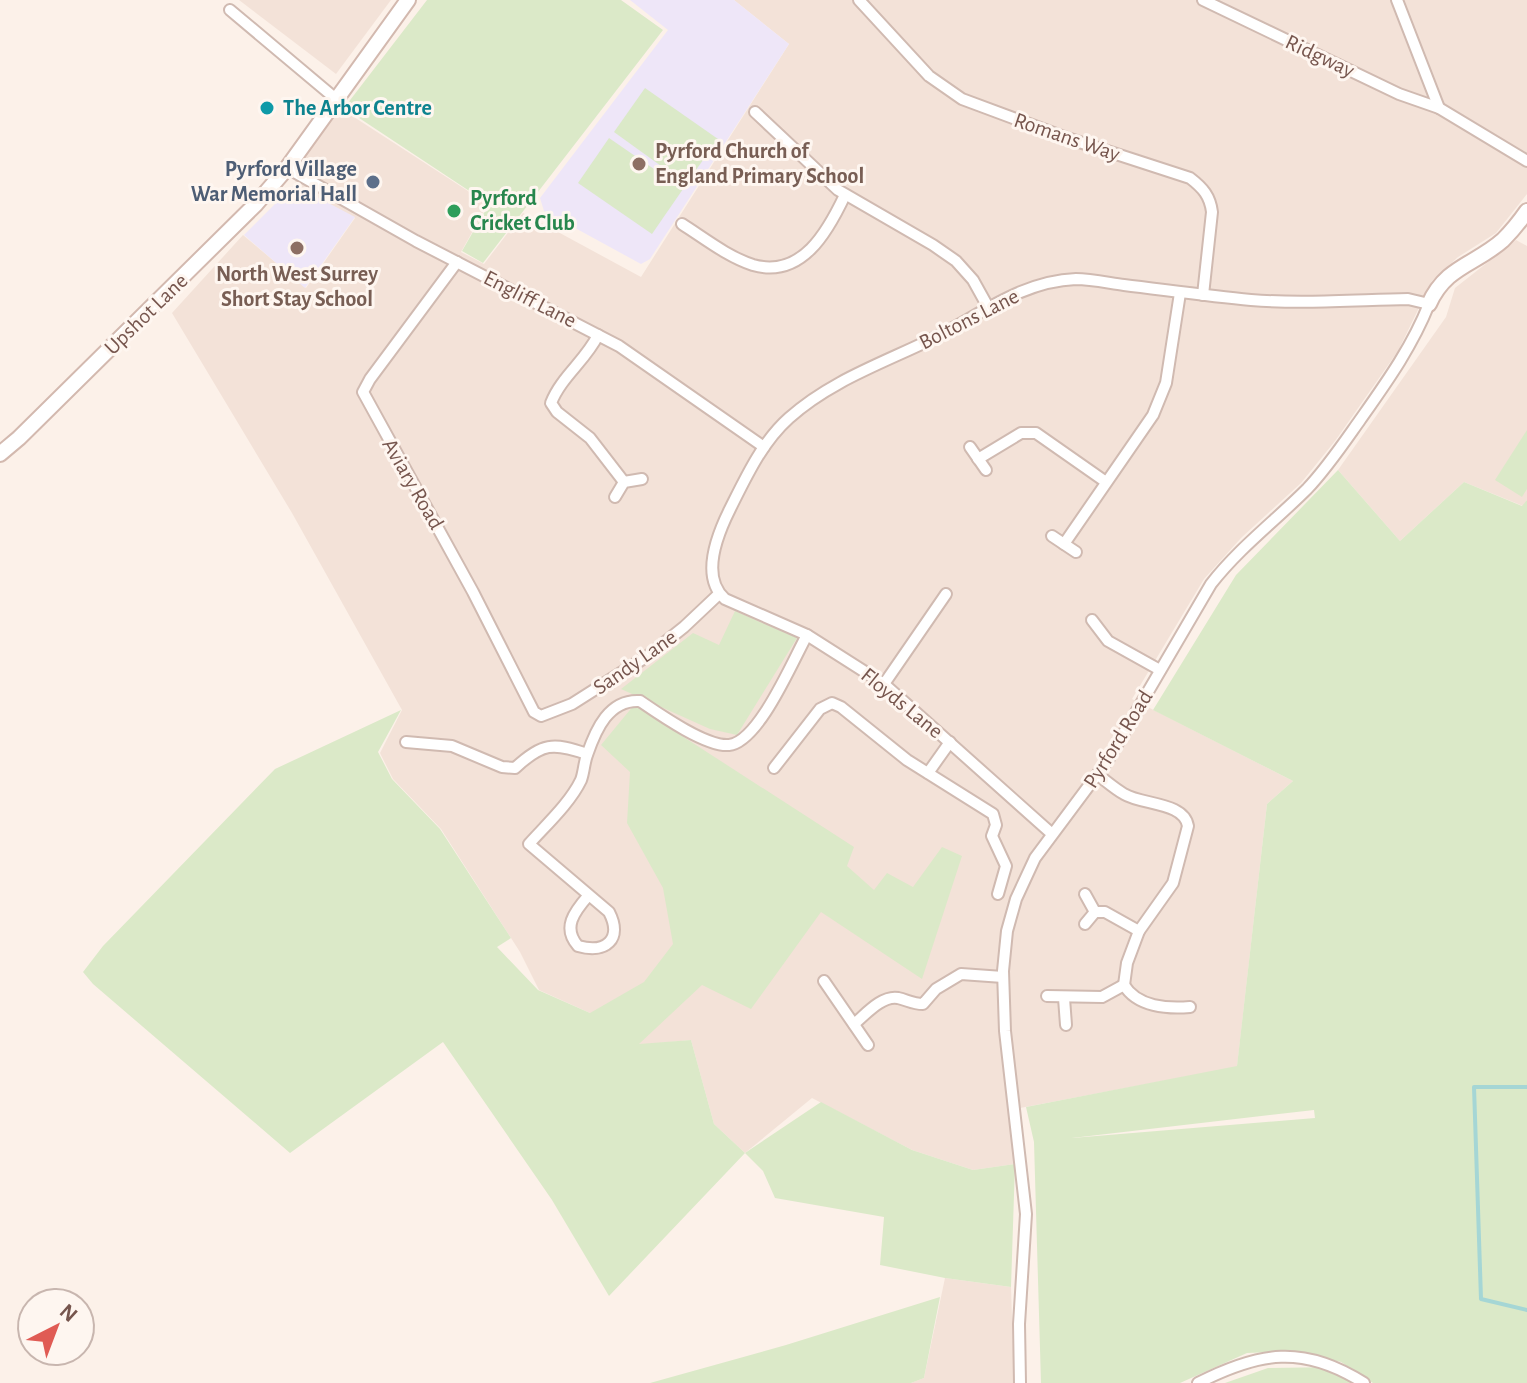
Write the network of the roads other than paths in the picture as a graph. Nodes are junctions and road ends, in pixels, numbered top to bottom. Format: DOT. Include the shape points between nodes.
graph roads {
  1 [pos="859,0"];
  2 [pos="1203,0"];
  3 [pos="1397,0"];
  4 [pos="406,1"];
  5 [pos="230,10"];
  6 [pos="336,99"];
  7 [pos="1439,108"];
  8 [pos="755,112"];
  9 [pos="1527,161"];
  10 [pos="287,168"];
  11 [pos="845,195"];
  12 [pos="1527,211"];
  13 [pos="701,221"];
  14 [pos="682,224"];
  15 [pos="695,232"];
  16 [pos="457,262"];
  17 [pos="1180,293"];
  18 [pos="1203,295"];
  19 [pos="1429,304"];
  20 [pos="988,307"];
  21 [pos="598,335"];
  22 [pos="764,447"];
  23 [pos="970,447"];
  24 [pos="0,454"];
  25 [pos="978,459"];
  26 [pos="986,470"];
  27 [pos="642,479"];
  28 [pos="624,482"];
  29 [pos="1106,482"];
  30 [pos="615,497"];
  31 [pos="1052,536"];
  32 [pos="1064,544"];
  33 [pos="1076,552"];
  34 [pos="719,594"];
  35 [pos="946,594"];
  36 [pos="1092,620"];
  37 [pos="807,635"];
  38 [pos="1160,670"];
  39 [pos="884,684"];
  40 [pos="541,716"];
  41 [pos="406,742"];
  42 [pos="950,742"];
  43 [pos="587,754"];
  44 [pos="774,768"];
  45 [pos="928,773"];
  46 [pos="1098,775"];
  47 [pos="1051,833"];
  48 [pos="998,894"];
  49 [pos="1085,894"];
  50 [pos="588,896"];
  51 [pos="1095,912"];
  52 [pos="1085,924"];
  53 [pos="1139,931"];
  54 [pos="1003,977"];
  55 [pos="824,981"];
  56 [pos="1124,985"];
  57 [pos="1047,996"];
  58 [pos="1064,998"];
  59 [pos="1190,1007"];
  60 [pos="854,1024"];
  61 [pos="1066,1025"];
  62 [pos="868,1045"];
  63 [pos="1020,1383"];
  64 [pos="1198,1383"];
  65 [pos="1364,1383"];
  1 -- 18 [label="street, Romans Way" via="929,76 962,99 1200,185 1212,212"];
  2 -- 7 [label="street, Ridgway"];
  3 -- 7 [label="street"];
  4 -- 6 [label="main road, Upshot Lane"];
  5 -- 6 [label="street"];
  6 -- 10 [label="main road, Upshot Lane"];
  7 -- 9 [label="street, Ridgway"];
  8 -- 11 [label="street" via="769,117"];
  10 -- 16 [label="street, Engliff Lane"];
  10 -- 24 [label="main road, Upshot Lane" via="224,239"];
  11 -- 15 [label="street" via="822,239 783,264 754,265"];
  11 -- 20 [label="street" via="956,261"];
  12 -- 19 [label="main road, Pyrford Road" via="1502,241 1442,281"];
  13 -- 15 [label="street"];
  14 -- 15 [label="street"];
  16 -- 21 [label="street, Engliff Lane"];
  16 -- 40 [label="street, Aviary Road" via="363,392 522,693"];
  17 -- 18 [label="street, Boltons Lane"];
  17 -- 20 [label="street, Boltons Lane" via="1076,279 1025,289"];
  17 -- 29 [label="street" via="1166,383 1153,415"];
  18 -- 19 [label="street, Boltons Lane" via="1254,300 1408,299"];
  19 -- 38 [label="street, Pyrford Road" via="1405,355 1341,446 1307,488 1227,563"];
  20 -- 22 [label="street, Boltons Lane" via="815,397"];
  21 -- 22 [label="street, Engliff Lane"];
  21 -- 28 [label="street" via="551,403 590,438"];
  22 -- 34 [label="street, Boltons Lane" via="718,535 713,571"];
  23 -- 25 [label="street"];
  25 -- 26 [label="street"];
  25 -- 29 [label="street" via="1021,433 1036,433"];
  27 -- 28 [label="street"];
  28 -- 30 [label="street"];
  29 -- 32 [label="street"];
  31 -- 32 [label="street"];
  32 -- 33 [label="street"];
  34 -- 37 [label="street, Floyds Lane"];
  34 -- 40 [label="street, Sandy Lane" via="649,655 572,704"];
  35 -- 39 [label="street"];
  36 -- 38 [label="street" via="1108,641"];
  37 -- 39 [label="street, Floyds Lane"];
  37 -- 43 [label="street" via="756,728 742,740 728,745 708,741 640,701 627,700 603,722"];
  38 -- 46 [label="street, Pyrford Road"];
  39 -- 42 [label="street, Floyds Lane"];
  41 -- 43 [label="street" via="452,746 515,768 536,749 551,746"];
  42 -- 45 [label="street"];
  42 -- 47 [label="street, Floyds Lane"];
  43 -- 50 [label="street" via="581,780 529,844"];
  44 -- 45 [label="street" via="820,709 832,703"];
  45 -- 48 [label="street" via="995,817 992,836 1006,866"];
  46 -- 47 [label="street, Pyrford Road"];
  46 -- 53 [label="street" via="1124,795 1187,818 1173,883"];
  47 -- 54 [label="street, Pyrford Road" via="1016,899"];
  49 -- 51 [label="street"];
  50 -- 50 [label="street" via="575,911 571,938 578,946 597,949 608,943 615,924 609,912"];
  51 -- 52 [label="street"];
  51 -- 53 [label="street"];
  53 -- 56 [label="street"];
  54 -- 60 [label="street" via="961,974 923,1004 886,999"];
  54 -- 63 [label="street, Pyrford Road" via="1026,1214"];
  55 -- 60 [label="street"];
  56 -- 58 [label="street" via="1102,997"];
  56 -- 59 [label="street" via="1140,999 1178,1014"];
  57 -- 58 [label="street"];
  58 -- 61 [label="street"];
  60 -- 62 [label="street"];
  64 -- 65 [label="street" via="1241,1362 1293,1357 1331,1365"];
}
